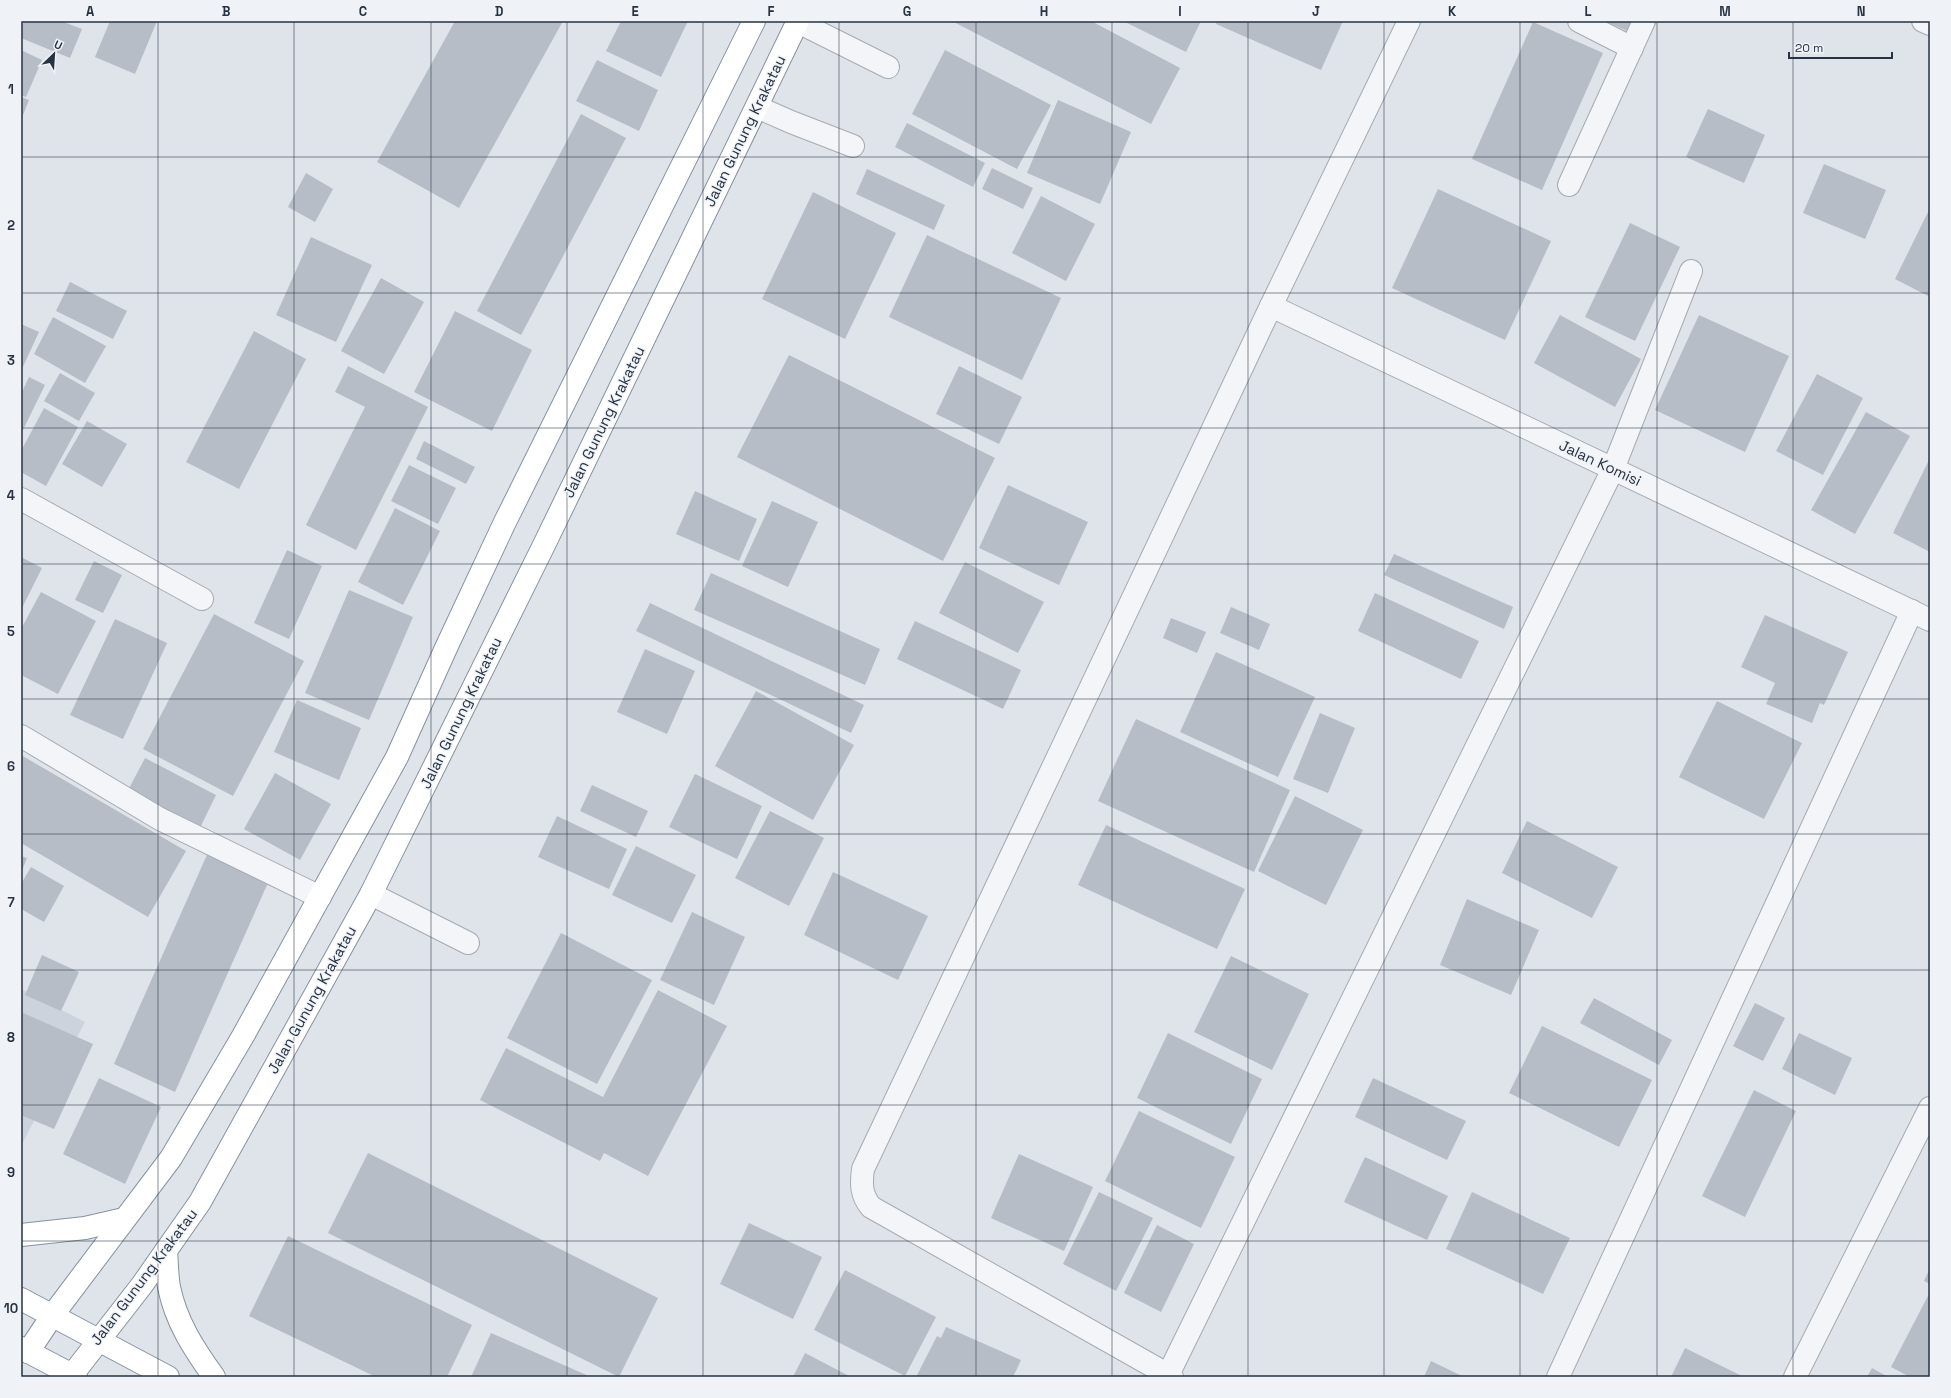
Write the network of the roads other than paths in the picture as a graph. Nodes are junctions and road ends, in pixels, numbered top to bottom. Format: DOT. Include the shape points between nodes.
graph roads {
  1 [pos="754,21"];
  2 [pos="798,21"];
  3 [pos="1409,21"];
  4 [pos="1578,21"];
  5 [pos="1644,21"];
  6 [pos="1924,21"];
  7 [pos="1930,24"];
  8 [pos="1632,48"];
  9 [pos="888,67"];
  10 [pos="757,107"];
  11 [pos="853,146"];
  12 [pos="1569,185"];
  13 [pos="1690,271"];
  14 [pos="1271,306"];
  15 [pos="1613,469"];
  16 [pos="21,499"];
  17 [pos="202,599"];
  18 [pos="1921,615"];
  19 [pos="21,736"];
  20 [pos="371,894"];
  21 [pos="320,897"];
  22 [pos="468,943"];
  23 [pos="1930,1108"];
  24 [pos="124,1219"];
  25 [pos="21,1236"];
  26 [pos="166,1251"];
  27 [pos="21,1299"];
  28 [pos="52,1316"];
  29 [pos="98,1340"];
  30 [pos="24,1350"];
  31 [pos="74,1376"];
  32 [pos="1170,1376"];
  33 [pos="168,1377"];
  34 [pos="214,1377"];
  35 [pos="1558,1377"];
  36 [pos="1796,1377"];
  1 -- 21 [label="highway" via="504,524 397,757"];
  2 -- 9 [label="street"];
  2 -- 10 [label="highway, Jalan Gunung Krakatau"];
  3 -- 14 [label="street"];
  4 -- 8 [label="street"];
  5 -- 8 [label="street"];
  6 -- 7 [label="street"];
  8 -- 12 [label="street"];
  10 -- 11 [label="street"];
  10 -- 20 [label="highway, Jalan Gunung Krakatau" via="548,538"];
  13 -- 15 [label="street"];
  14 -- 15 [label="street, Jalan Komisi"];
  14 -- 32 [label="street" via="863,1169 861,1182 863,1194 871,1208"];
  15 -- 18 [label="street, Jalan Komisi"];
  15 -- 32 [label="street"];
  16 -- 17 [label="street"];
  18 -- 35 [label="street"];
  19 -- 21 [label="street" via="160,819"];
  20 -- 22 [label="street"];
  20 -- 26 [label="highway, Jalan Gunung Krakatau" via="200,1202"];
  21 -- 24 [label="highway" via="243,1036 171,1158"];
  23 -- 36 [label="street"];
  24 -- 25 [label="highway" via="85,1228"];
  24 -- 28 [label="highway"];
  26 -- 29 [label="highway, Jalan Gunung Krakatau"];
  26 -- 34 [label="highway" via="169,1287 177,1314 191,1344"];
  27 -- 28 [label="highway"];
  28 -- 29 [label="highway"];
  28 -- 30 [label="highway"];
  29 -- 31 [label="highway, Jalan Gunung Krakatau"];
  29 -- 33 [label="highway"];
  30 -- 31 [label="highway"];
}
